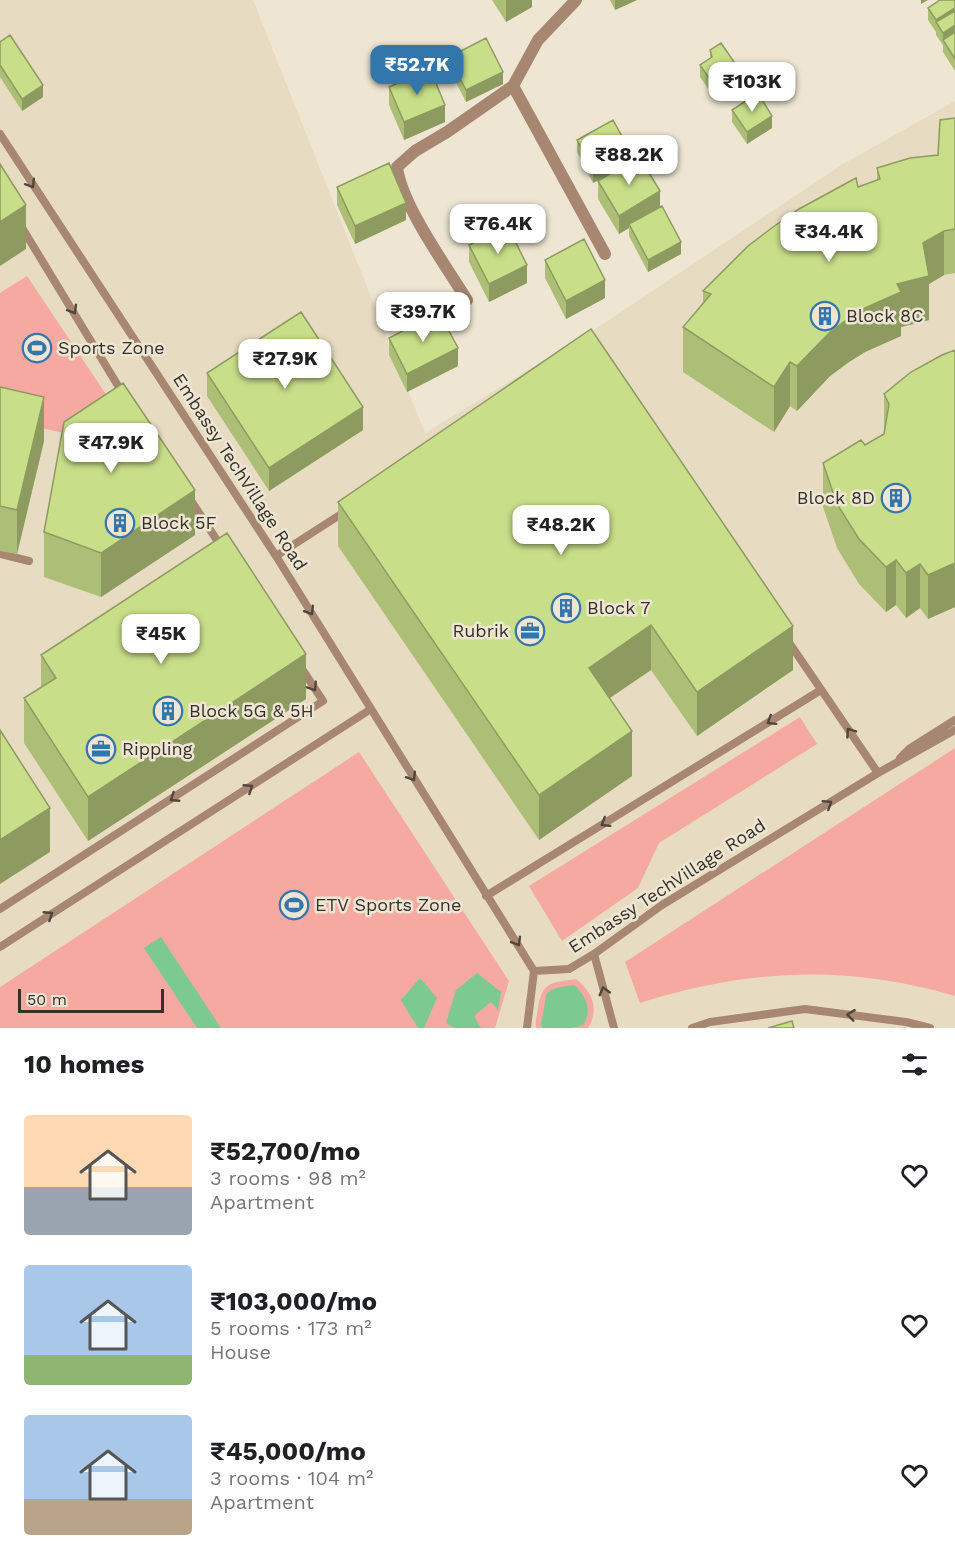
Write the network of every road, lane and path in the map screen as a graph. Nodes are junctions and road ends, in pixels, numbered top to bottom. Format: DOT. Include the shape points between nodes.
graph roads {
  1 [pos="576,0"];
  2 [pos="513,86"];
  3 [pos="0,134"];
  4 [pos="18,222"];
  5 [pos="605,254"];
  6 [pos="467,300"];
  7 [pos="128,404"];
  8 [pos="184,489"];
  9 [pos="355,506"];
  10 [pos="0,554"];
  11 [pos="228,556"];
  12 [pos="276,556"];
  13 [pos="29,561"];
  14 [pos="781,631"];
  15 [pos="297,663"];
  16 [pos="821,690"];
  17 [pos="371,709"];
  18 [pos="955,720"];
  19 [pos="955,730"];
  20 [pos="891,767"];
  21 [pos="878,773"];
  22 [pos="486,897"];
  23 [pos="0,909"];
  24 [pos="0,947"];
  25 [pos="594,954"];
  26 [pos="534,971"];
  27 [pos="527,1028"];
  28 [pos="614,1028"];
  29 [pos="692,1028"];
  30 [pos="930,1028"];
  1 -- 2 [label="street" via="538,40"];
  2 -- 5 [label="street"];
  2 -- 6 [label="street" via="397,167 398,179 415,214"];
  3 -- 12 [label="lane, Embassy TechVillage Road, one-way"];
  4 -- 7 [label="lane, one-way"];
  8 -- 11 [label="lane"];
  9 -- 12 [label="lane"];
  10 -- 13 [label="lane"];
  12 -- 17 [label="lane, Embassy TechVillage Road, one-way"];
  14 -- 16 [label="lane"];
  15 -- 23 [label="lane, one-way" via="323,701"];
  21 -- 16 [label="lane, one-way"];
  16 -- 22 [label="lane, one-way"];
  17 -- 22 [label="lane, Embassy TechVillage Road, one-way"];
  24 -- 17 [label="lane, one-way"];
  18 -- 20 [label="lane, Embassy TechVillage Road" via="909,749"];
  19 -- 20 [label="lane, Embassy TechVillage Road"];
  20 -- 21 [label="lane, Embassy TechVillage Road"];
  25 -- 21 [label="lane, Embassy TechVillage Road, one-way" via="662,905"];
  22 -- 26 [label="lane, Embassy TechVillage Road, one-way"];
  25 -- 26 [label="lane, Embassy TechVillage Road" via="569,969"];
  28 -- 25 [label="lane, one-way"];
  26 -- 27 [label="lane"];
  30 -- 29 [label="lane, one-way" via="805,1009"];
}
